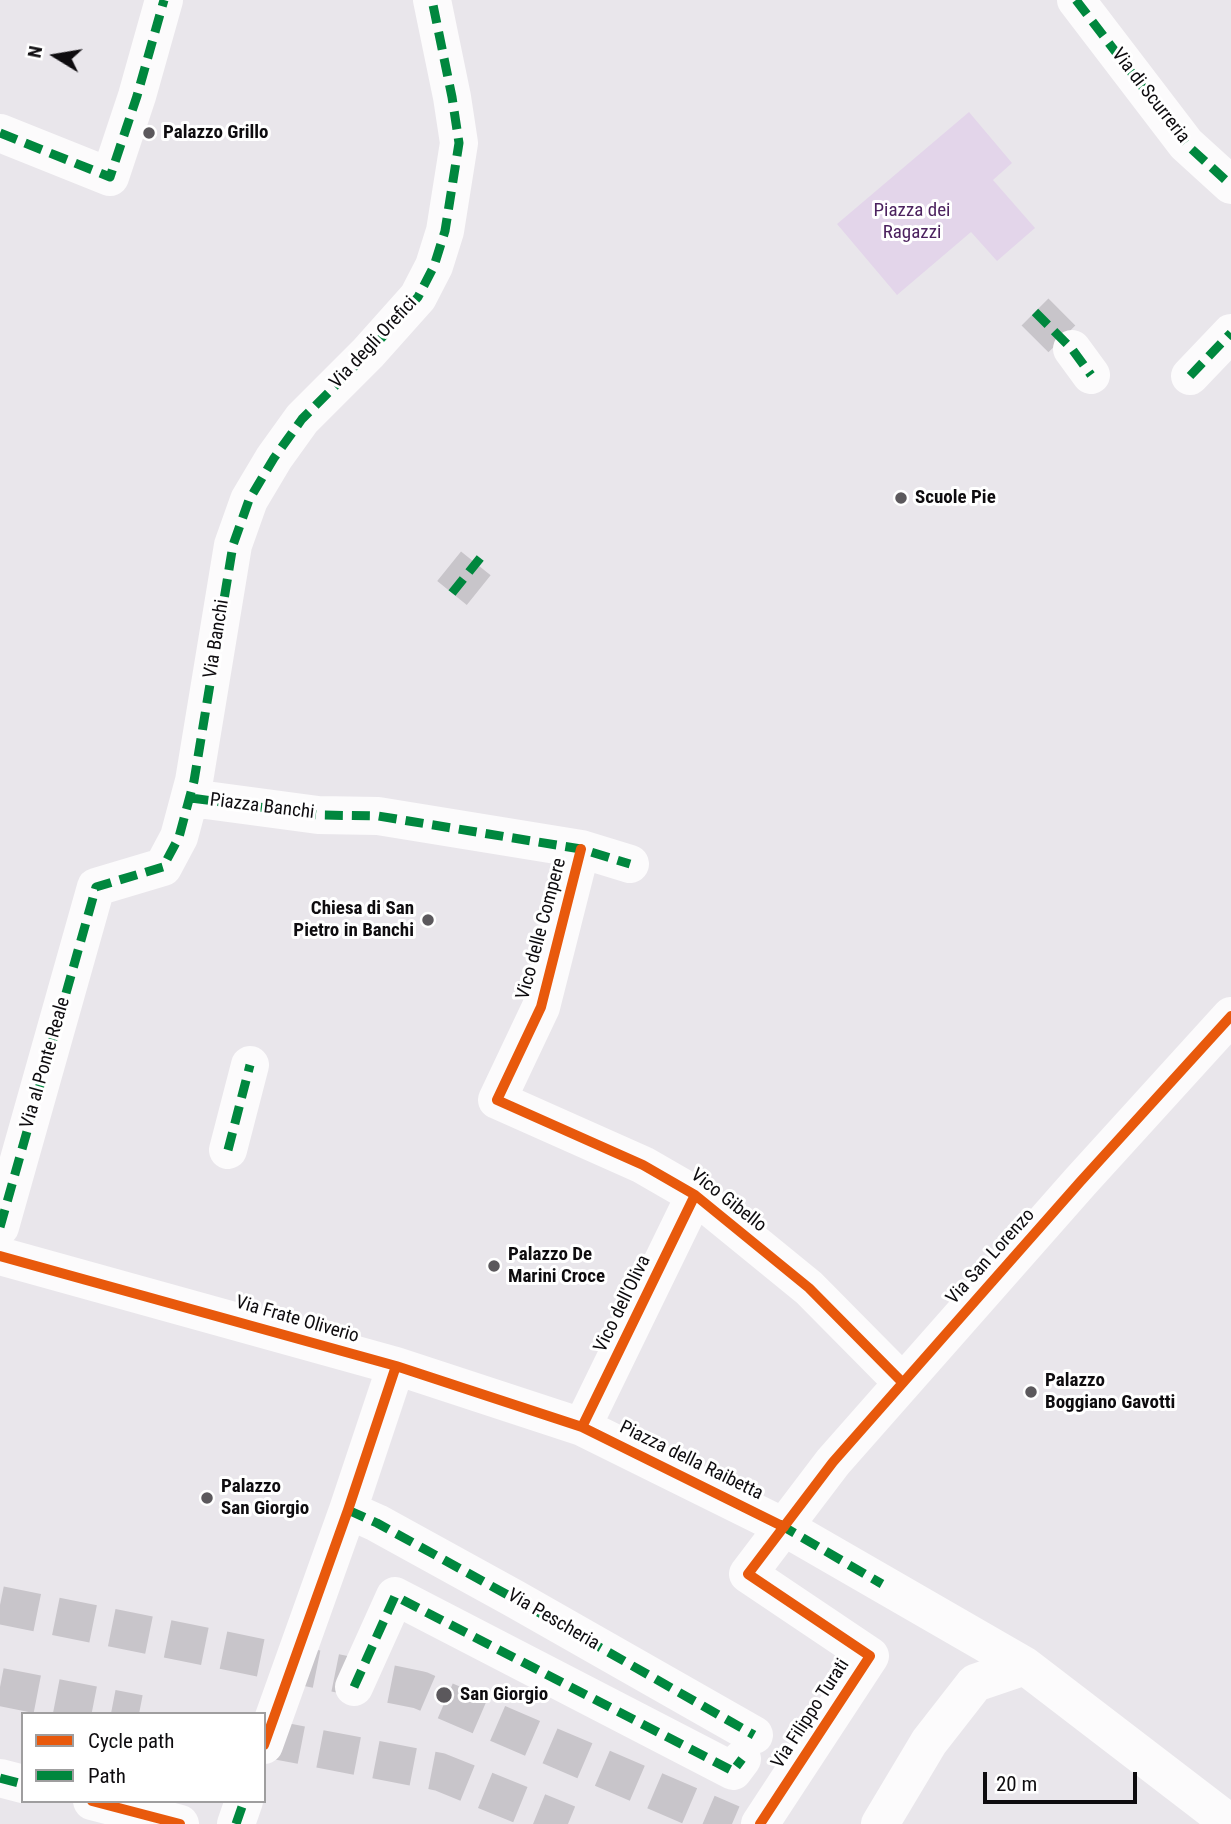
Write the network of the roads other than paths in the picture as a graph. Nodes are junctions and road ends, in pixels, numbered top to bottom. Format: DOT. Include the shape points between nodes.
graph roads {
  1 [pos="164,0"];
  2 [pos="432,0"];
  3 [pos="1076,0"];
  4 [pos="0,133"];
  5 [pos="1231,185"];
  6 [pos="1231,333"];
  7 [pos="1190,376"];
  8 [pos="249,500"];
  9 [pos="192,789"];
  10 [pos="581,849"];
  11 [pos="630,864"];
  12 [pos="91,898"];
  13 [pos="1231,1016"];
  14 [pos="250,1065"];
  15 [pos="497,1100"];
  16 [pos="228,1150"];
  17 [pos="695,1195"];
  18 [pos="0,1227"];
  19 [pos="0,1256"];
  20 [pos="396,1366"];
  21 [pos="902,1382"];
  22 [pos="582,1427"];
  23 [pos="348,1510"];
  24 [pos="784,1527"];
  25 [pos="1024,1666"];
  26 [pos="354,1688"];
  27 [pos="266,1739"];
  28 [pos="0,1778"];
  29 [pos="21,1783"];
  30 [pos="100,1803"];
  31 [pos="243,1803"];
  32 [pos="180,1824"];
  33 [pos="236,1824"];
  34 [pos="760,1824"];
  35 [pos="880,1824"];
  36 [pos="1231,1824"];
  1 -- 4 [label="street" via="110,177"];
  2 -- 8 [label="street, Via degli Orefici" via="459,143 445,231 434,266 418,298 302,419"];
  3 -- 5 [label="street, Via di Scurreria" via="1186,144"];
  6 -- 7 [label="street"];
  8 -- 9 [label="street, Via Banchi" via="233,545"];
  9 -- 10 [label="street, Piazza Banchi" via="318,815 378,816"];
  9 -- 12 [label="street, Piazza Banchi" via="179,837 163,867 96,887"];
  10 -- 11 [label="street, Piazza Banchi"];
  10 -- 15 [label="street, Vico delle Compere" via="541,1007"];
  12 -- 18 [label="street, Via al Ponte Reale"];
  13 -- 21 [label="street, Via San Lorenzo"];
  14 -- 16 [label="street"];
  15 -- 17 [label="street, Vico Gibello" via="643,1165"];
  17 -- 21 [label="street, Vico Gibello" via="809,1287"];
  17 -- 22 [label="street, Vico dell'Oliva"];
  19 -- 20 [label="street, Via Frate Oliverio"];
  20 -- 22 [label="street, Via Frate Oliverio"];
  20 -- 23 [label="street"];
  21 -- 24 [label="street, Via San Lorenzo" via="832,1462"];
  22 -- 24 [label="street, Piazza della Raibetta"];
  23 -- 26 [label="street, Via Pescheria" via="515,1598 748,1747 733,1771 395,1596"];
  23 -- 27 [label="street"];
  24 -- 25 [label="street"];
  24 -- 34 [label="street, Via Filippo Turati" via="748,1574 870,1656"];
  25 -- 35 [label="street" via="975,1684 929,1742"];
  25 -- 36 [label="street"];
  28 -- 29 [label="street"];
  30 -- 32 [label="street"];
  31 -- 33 [label="street"];
}
